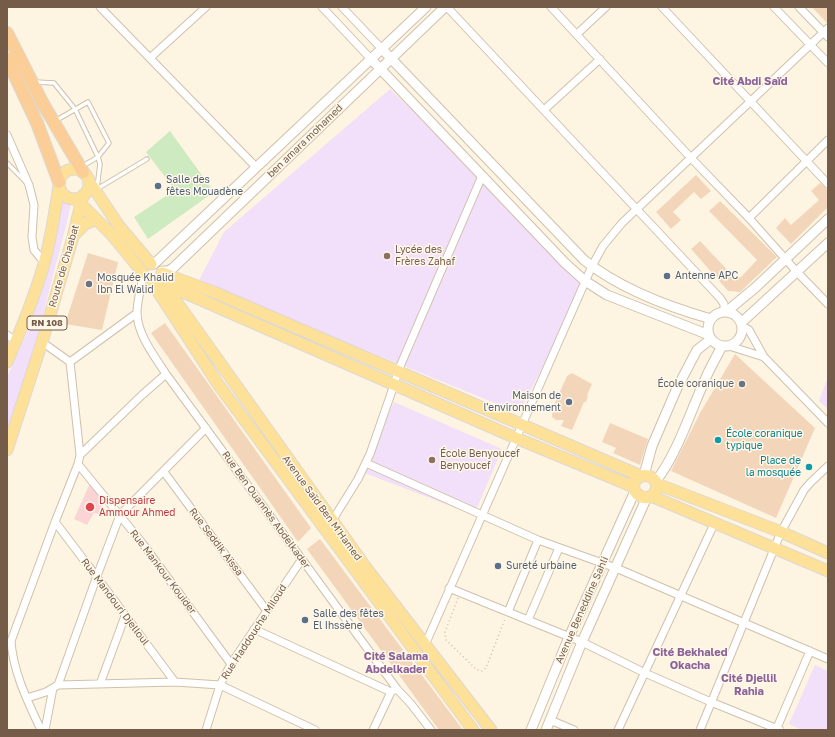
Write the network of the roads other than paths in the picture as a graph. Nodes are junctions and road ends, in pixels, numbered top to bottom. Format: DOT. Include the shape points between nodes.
graph roads {
  1 [pos="100,7"];
  2 [pos="206,7"];
  3 [pos="322,7"];
  4 [pos="342,7"];
  5 [pos="426,7"];
  6 [pos="446,7"];
  7 [pos="551,7"];
  8 [pos="606,7"];
  9 [pos="662,7"];
  10 [pos="774,7"];
  11 [pos="799,7"];
  12 [pos="826,32"];
  13 [pos="7,33"];
  14 [pos="577,34"];
  15 [pos="810,45"];
  16 [pos="381,48"];
  17 [pos="7,58"];
  18 [pos="150,58"];
  19 [pos="370,58"];
  20 [pos="391,58"];
  21 [pos="600,59"];
  22 [pos="828,63"];
  23 [pos="380,69"];
  24 [pos="32,82"];
  25 [pos="751,101"];
  26 [pos="75,109"];
  27 [pos="544,110"];
  28 [pos="54,121"];
  29 [pos="7,135"];
  30 [pos="828,140"];
  31 [pos="98,157"];
  32 [pos="690,158"];
  33 [pos="147,159"];
  34 [pos="807,161"];
  35 [pos="7,163"];
  36 [pos="256,167"];
  37 [pos="482,176"];
  38 [pos="89,181"];
  39 [pos="59,184"];
  40 [pos="828,184"];
  41 [pos="29,185"];
  42 [pos="80,199"];
  43 [pos="637,208"];
  44 [pos="749,218"];
  45 [pos="96,219"];
  46 [pos="828,219"];
  47 [pos="73,237"];
  48 [pos="828,243"];
  49 [pos="785,258"];
  50 [pos="44,262"];
  51 [pos="592,266"];
  52 [pos="797,272"];
  53 [pos="143,274"];
  54 [pos="158,274"];
  55 [pos="585,281"];
  56 [pos="828,304"];
  57 [pos="725,312"];
  58 [pos="137,313"];
  59 [pos="268,315"];
  60 [pos="711,319"];
  61 [pos="741,325"];
  62 [pos="262,327"];
  63 [pos="710,337"];
  64 [pos="12,338"];
  65 [pos="42,342"];
  66 [pos="726,346"];
  67 [pos="764,357"];
  68 [pos="7,362"];
  69 [pos="70,362"];
  70 [pos="398,371"];
  71 [pos="166,374"];
  72 [pos="394,385"];
  73 [pos="523,424"];
  74 [pos="828,424"];
  75 [pos="206,428"];
  76 [pos="516,438"];
  77 [pos="7,450"];
  78 [pos="80,455"];
  79 [pos="366,463"];
  80 [pos="78,464"];
  81 [pos="828,466"];
  82 [pos="164,472"];
  83 [pos="642,475"];
  84 [pos="656,483"];
  85 [pos="634,489"];
  86 [pos="649,496"];
  87 [pos="482,514"];
  88 [pos="120,515"];
  89 [pos="332,521"];
  90 [pos="55,522"];
  91 [pos="714,524"];
  92 [pos="780,532"];
  93 [pos="538,540"];
  94 [pos="774,547"];
  95 [pos="559,548"];
  96 [pos="828,553"];
  97 [pos="302,559"];
  98 [pos="602,564"];
  99 [pos="616,568"];
  100 [pos="828,571"];
  101 [pos="97,576"];
  102 [pos="450,588"];
  103 [pos="680,596"];
  104 [pos="267,611"];
  105 [pos="508,612"];
  106 [pos="125,616"];
  107 [pos="528,620"];
  108 [pos="744,623"];
  109 [pos="254,629"];
  110 [pos="568,637"];
  111 [pos="582,642"];
  112 [pos="426,645"];
  113 [pos="810,651"];
  114 [pos="828,659"];
  115 [pos="231,664"];
  116 [pos="645,673"];
  117 [pos="175,682"];
  118 [pos="100,684"];
  119 [pos="220,685"];
  120 [pos="55,686"];
  121 [pos="394,690"];
  122 [pos="27,698"];
  123 [pos="711,702"];
  124 [pos="550,720"];
  125 [pos="41,730"];
  126 [pos="45,730"];
  127 [pos="206,730"];
  128 [pos="315,730"];
  129 [pos="373,730"];
  130 [pos="431,730"];
  131 [pos="473,730"];
  132 [pos="491,730"];
  133 [pos="531,730"];
  134 [pos="546,730"];
  135 [pos="574,730"];
  136 [pos="618,730"];
  137 [pos="700,730"];
  138 [pos="777,730"];
  1 -- 18 [label="street"];
  2 -- 18 [label="street"];
  3 -- 19 [label="street"];
  4 -- 16 [label="street"];
  5 -- 16 [label="street, ben amara mohamed"];
  6 -- 20 [label="street, ben amara mohamed"];
  6 -- 27 [label="street"];
  7 -- 14 [label="street"];
  8 -- 14 [label="street"];
  9 -- 25 [label="street"];
  10 -- 15 [label="street"];
  11 -- 12 [label="street"];
  12 -- 15 [label="street"];
  13 -- 24 [label="highway"];
  14 -- 21 [label="street"];
  15 -- 22 [label="street"];
  15 -- 25 [label="street"];
  16 -- 19 [label="street, ben amara mohamed"];
  16 -- 20 [label="street"];
  17 -- 39 [label="highway" via="37,123"];
  18 -- 36 [label="street"];
  19 -- 23 [label="street"];
  19 -- 36 [label="street, ben amara mohamed"];
  20 -- 23 [label="street, ben amara mohamed"];
  20 -- 51 [label="street" via="575,253"];
  21 -- 27 [label="street"];
  21 -- 32 [label="street"];
  23 -- 37 [label="street"];
  23 -- 54 [label="street, ben amara mohamed" via="173,268"];
  24 -- 26 [label="lane" via="54,83"];
  24 -- 28 [label="highway"];
  25 -- 32 [label="street"];
  25 -- 34 [label="street"];
  26 -- 28 [label="lane"];
  26 -- 31 [label="lane"];
  26 -- 31 [label="lane" via="88,102 109,143"];
  27 -- 43 [label="street"];
  28 -- 38 [label="highway"];
  29 -- 41 [label="street"];
  30 -- 34 [label="street"];
  31 -- 38 [label="lane"];
  31 -- 38 [label="lane" via="100,164"];
  32 -- 43 [label="street"];
  32 -- 44 [label="street"];
  33 -- 38 [label="lane"];
  34 -- 40 [label="street"];
  34 -- 44 [label="street"];
  35 -- 41 [label="lane"];
  36 -- 54 [label="street, ben amara mohamed"];
  37 -- 55 [label="street"];
  37 -- 70 [label="street"];
  38 -- 39 [label="main road" via="76,169 68,170 62,175"];
  38 -- 42 [label="main road" via="88,189"];
  38 -- 54 [label="main road, Avenue Saïd Ben M'Hamed" via="119,226"];
  39 -- 42 [label="main road" via="65,196"];
  39 -- 50 [label="main road, Route de Chaabat / RN 108"];
  41 -- 50 [label="street" via="34,205 34,250"];
  42 -- 45 [label="main road"];
  42 -- 47 [label="main road, Route de Chaabat / RN 108"];
  43 -- 51 [label="street" via="609,238"];
  43 -- 57 [label="street" via="720,298"];
  44 -- 49 [label="street"];
  45 -- 47 [label="main road" via="80,228"];
  45 -- 53 [label="main road" via="122,246"];
  46 -- 49 [label="street"];
  47 -- 65 [label="main road, Route de Chaabat / RN 108"];
  48 -- 52 [label="street"];
  49 -- 52 [label="street"];
  49 -- 57 [label="street"];
  50 -- 64 [label="main road, Route de Chaabat / RN 108" via="32,301"];
  51 -- 55 [label="street"];
  51 -- 60 [label="street" via="624,285 686,312"];
  52 -- 56 [label="street"];
  52 -- 61 [label="street"];
  53 -- 54 [label="main road" via="146,267"];
  53 -- 58 [label="street, Rue Ben Ouannès Abdelkader"];
  54 -- 59 [label="main road" via="216,292"];
  54 -- 62 [label="main road" via="183,292"];
  54 -- 89 [label="main road, Avenue Saïd Ben M'Hamed"];
  54 -- 131 [label="main road, Avenue Saïd Ben M'Hamed" via="218,384"];
  55 -- 63 [label="street" via="607,295"];
  55 -- 73 [label="street"];
  57 -- 60 [label="street"];
  57 -- 61 [label="street" via="737,317"];
  58 -- 69 [label="street"];
  58 -- 71 [label="street, Rue Ben Ouannès Abdelkader" via="145,342"];
  59 -- 62 [label="main road"];
  59 -- 70 [label="main road"];
  60 -- 63 [label="street" via="708,327"];
  61 -- 66 [label="street" via="739,338"];
  61 -- 67 [label="street" via="749,330"];
  62 -- 72 [label="main road"];
  63 -- 66 [label="street" via="716,344"];
  63 -- 83 [label="street" via="697,350 677,388"];
  64 -- 68 [label="main road, Route de Chaabat / RN 108"];
  65 -- 69 [label="street"];
  65 -- 77 [label="main road, Route de Chaabat / RN 108"];
  66 -- 67 [label="street"];
  66 -- 84 [label="street" via="704,380 674,451"];
  67 -- 74 [label="street"];
  69 -- 78 [label="street"];
  70 -- 72 [label="street"];
  70 -- 73 [label="main road"];
  71 -- 75 [label="street, Rue Ben Ouannès Abdelkader"];
  71 -- 78 [label="street"];
  72 -- 76 [label="main road"];
  72 -- 79 [label="street"];
  73 -- 76 [label="street"];
  73 -- 83 [label="main road"];
  75 -- 82 [label="street"];
  75 -- 97 [label="street, Rue Ben Ouannès Abdelkader"];
  76 -- 85 [label="main road"];
  76 -- 87 [label="street"];
  78 -- 80 [label="street"];
  79 -- 87 [label="street"];
  79 -- 89 [label="street"];
  80 -- 88 [label="street, Rue Mankour Kouider"];
  80 -- 90 [label="street"];
  81 -- 92 [label="street" via="804,490"];
  82 -- 88 [label="street"];
  82 -- 104 [label="street, Rue Seddik Aïssa"];
  83 -- 84 [label="main road" via="651,477"];
  83 -- 85 [label="main road" via="636,480"];
  84 -- 86 [label="main road" via="656,490"];
  84 -- 92 [label="main road"];
  85 -- 86 [label="main road" via="640,496"];
  85 -- 98 [label="street, Avenue Beneddine Sahli"];
  86 -- 91 [label="main road"];
  86 -- 99 [label="street, Avenue Beneddine Sahli"];
  87 -- 93 [label="street"];
  87 -- 102 [label="street"];
  88 -- 101 [label="street"];
  88 -- 115 [label="street, Rue Mankour Kouider"];
  89 -- 112 [label="main road, Avenue Saïd Ben M'Hamed"];
  90 -- 101 [label="street, Rue Mandouri Djelloul"];
  90 -- 122 [label="street" via="11,641 14,661"];
  91 -- 94 [label="main road"];
  91 -- 103 [label="street"];
  92 -- 94 [label="street"];
  92 -- 96 [label="main road"];
  93 -- 95 [label="street"];
  93 -- 105 [label="street"];
  94 -- 100 [label="main road"];
  94 -- 108 [label="street"];
  95 -- 98 [label="street"];
  95 -- 107 [label="street"];
  97 -- 104 [label="street, Rue Haddouche Miloud"];
  97 -- 121 [label="street, Rue Ben Ouannès Abdelkader"];
  98 -- 99 [label="street"];
  98 -- 110 [label="street, Avenue Beneddine Sahli"];
  99 -- 103 [label="street"];
  99 -- 111 [label="street, Avenue Beneddine Sahli"];
  101 -- 106 [label="street, Rue Mandouri Djelloul"];
  101 -- 120 [label="street"];
  102 -- 105 [label="street"];
  102 -- 112 [label="street"];
  103 -- 108 [label="street"];
  103 -- 116 [label="street"];
  104 -- 109 [label="street, Rue Haddouche Miloud"];
  105 -- 107 [label="street"];
  106 -- 117 [label="street, Rue Mandouri Djelloul"];
  106 -- 118 [label="street"];
  107 -- 110 [label="street"];
  108 -- 113 [label="street"];
  108 -- 123 [label="street"];
  109 -- 115 [label="street, Rue Haddouche Miloud"];
  109 -- 121 [label="street"];
  110 -- 111 [label="street"];
  110 -- 133 [label="street, Avenue Beneddine Sahli"];
  111 -- 116 [label="street"];
  111 -- 124 [label="street, Avenue Beneddine Sahli"];
  112 -- 132 [label="main road, Avenue Saïd Ben M'Hamed"];
  113 -- 114 [label="street"];
  113 -- 138 [label="street"];
  115 -- 119 [label="street, Rue Haddouche Miloud"];
  116 -- 123 [label="street"];
  116 -- 136 [label="street"];
  117 -- 118 [label="street"];
  117 -- 119 [label="street"];
  118 -- 120 [label="street"];
  119 -- 127 [label="street, Rue Haddouche Miloud"];
  119 -- 128 [label="street"];
  120 -- 122 [label="street"];
  120 -- 126 [label="street"];
  121 -- 129 [label="street"];
  121 -- 130 [label="street, Rue Ben Ouannès Abdelkader" via="411,704"];
  122 -- 125 [label="street"];
  123 -- 137 [label="street"];
  123 -- 138 [label="street"];
  124 -- 134 [label="street, Avenue Beneddine Sahli"];
  124 -- 135 [label="street"];
}
